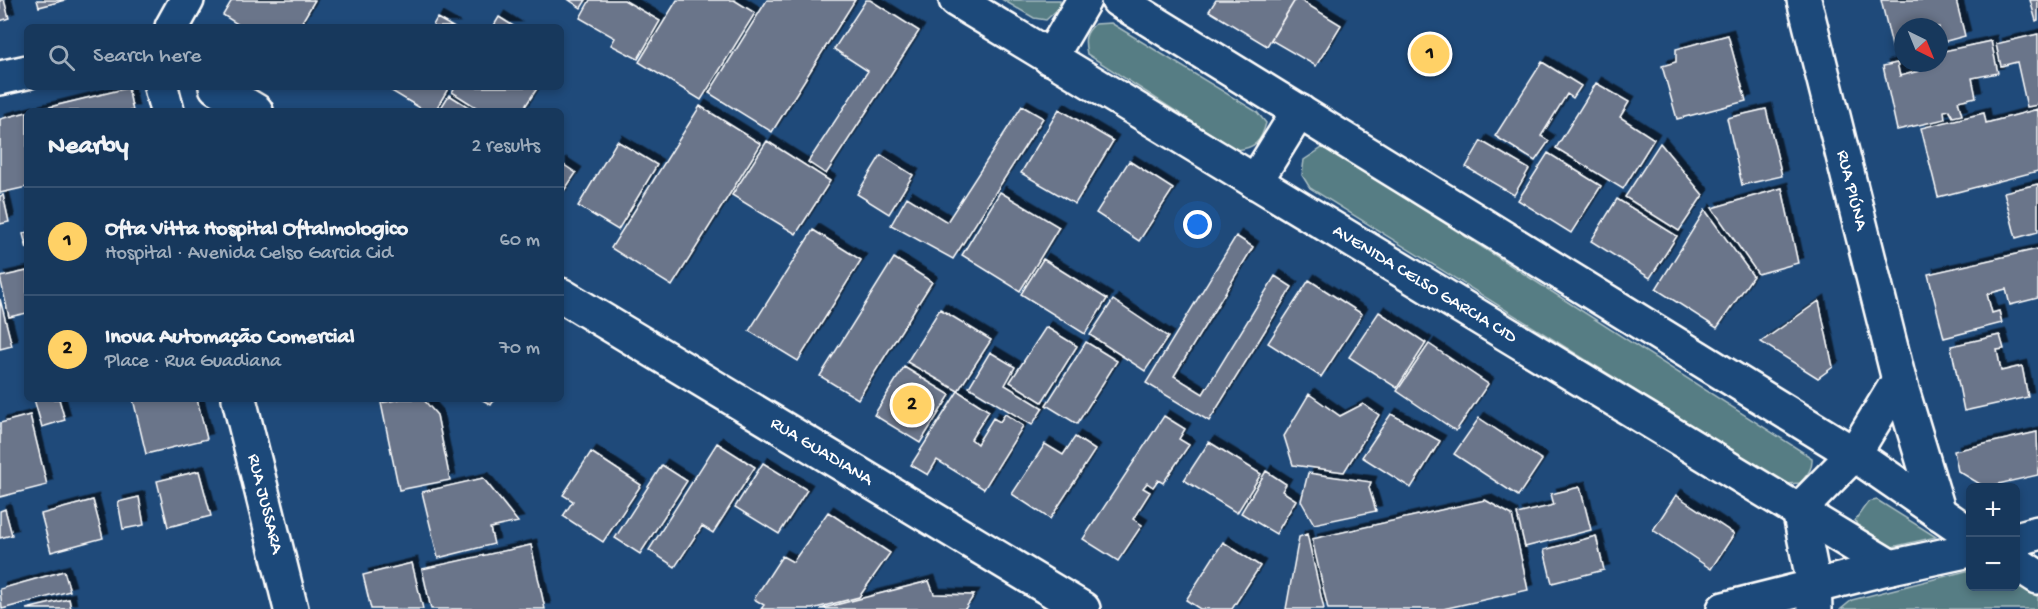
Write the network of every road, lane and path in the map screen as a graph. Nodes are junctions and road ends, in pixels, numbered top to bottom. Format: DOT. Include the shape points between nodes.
graph roads {
  1 [pos="187,0"];
  2 [pos="956,0"];
  3 [pos="1084,0"];
  4 [pos="1118,0"];
  5 [pos="1804,0"];
  6 [pos="174,24"];
  7 [pos="1050,58"];
  8 [pos="24,73"];
  9 [pos="0,78"];
  10 [pos="161,90"];
  11 [pos="221,90"];
  12 [pos="165,108"];
  13 [pos="251,108"];
  14 [pos="1299,111"];
  15 [pos="1255,182"];
  16 [pos="564,297"];
  17 [pos="1899,380"];
  18 [pos="239,402"];
  19 [pos="1854,454"];
  20 [pos="1799,510"];
  21 [pos="1939,513"];
  22 [pos="1966,531"];
  23 [pos="2038,533"];
  24 [pos="2020,538"];
  25 [pos="1966,551"];
  26 [pos="2020,566"];
  27 [pos="1891,567"];
  28 [pos="2038,577"];
  29 [pos="1814,597"];
  30 [pos="1742,607"];
  31 [pos="291,609"];
  32 [pos="1083,609"];
  1 -- 6 [label="street"];
  2 -- 7 [label="street, AVENIDA CELSO GARCIA CID"];
  3 -- 7 [label="street"];
  4 -- 14 [label="street"];
  5 -- 17 [label="street, RUA PIÚNA"];
  7 -- 15 [label="street, AVENIDA CELSO GARCIA CID"];
  8 -- 9 [label="street"];
  10 -- 12 [label="street"];
  11 -- 13 [label="street"];
  14 -- 15 [label="street"];
  14 -- 19 [label="street"];
  15 -- 20 [label="street, AVENIDA CELSO GARCIA CID"];
  16 -- 32 [label="street, RUA GUADIANA"];
  17 -- 19 [label="street"];
  17 -- 21 [label="street, RUA PIÚNA"];
  18 -- 31 [label="street, RUA JUSSARA"];
  19 -- 20 [label="street"];
  19 -- 21 [label="street"];
  20 -- 27 [label="street, AVENIDA CELSO GARCIA CID"];
  20 -- 29 [label="street"];
  21 -- 22 [label="street"];
  23 -- 24 [label="street"];
  25 -- 27 [label="street"];
  26 -- 28 [label="street"];
  27 -- 29 [label="street"];
  29 -- 30 [label="street"];
}
